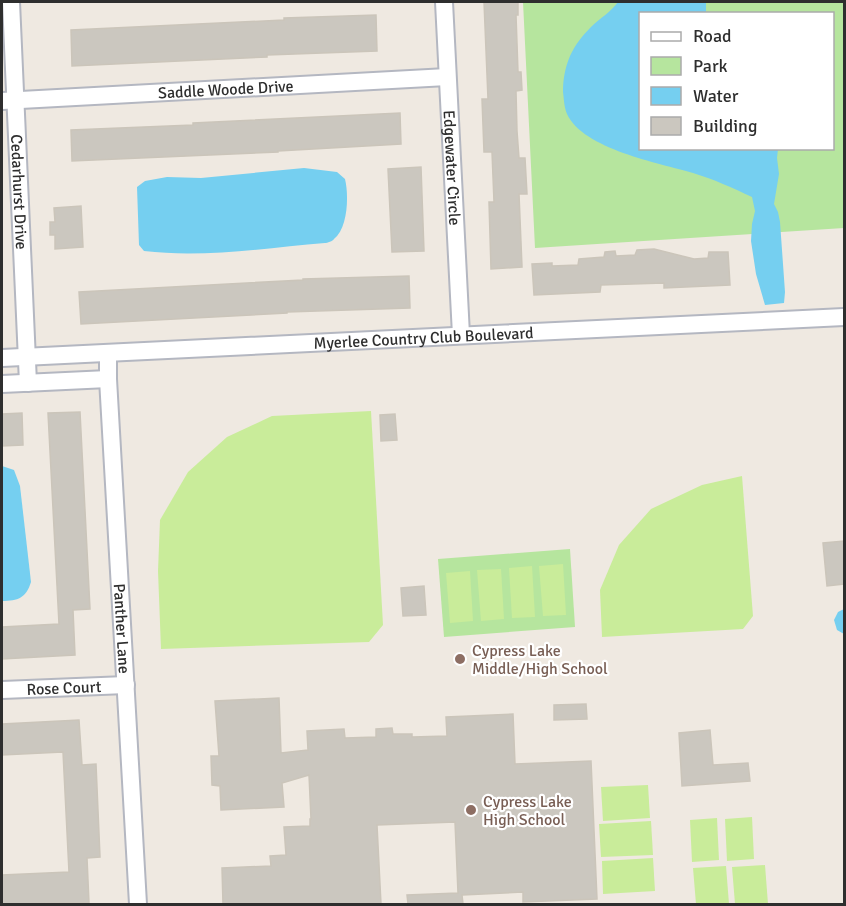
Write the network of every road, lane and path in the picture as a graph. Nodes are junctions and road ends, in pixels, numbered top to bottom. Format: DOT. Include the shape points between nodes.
graph roads {
  1 [pos="11,2"];
  2 [pos="444,2"];
  3 [pos="447,77"];
  4 [pos="8,100"];
  5 [pos="844,316"];
  6 [pos="461,335"];
  7 [pos="108,353"];
  8 [pos="27,357"];
  9 [pos="2,358"];
  10 [pos="108,379"];
  11 [pos="28,383"];
  12 [pos="2,384"];
  13 [pos="126,685"];
  14 [pos="2,690"];
  15 [pos="138,904"];
  1 -- 4 [label="street, Cedarhurst Drive"];
  2 -- 3 [label="street, Edgewater Circle"];
  3 -- 4 [label="street, Saddle Woode Drive"];
  3 -- 6 [label="street, Edgewater Circle"];
  4 -- 8 [label="street, Cedarhurst Drive"];
  5 -- 6 [label="street, Myerlee Country Club Boulevard"];
  6 -- 7 [label="street, Myerlee Country Club Boulevard"];
  7 -- 8 [label="street, Myerlee Country Club Boulevard"];
  7 -- 10 [label="street, Panther Lane"];
  8 -- 9 [label="street, Myerlee Country Club Boulevard"];
  8 -- 11 [label="street, Cedarhurst Drive"];
  10 -- 11 [label="street"];
  10 -- 13 [label="street, Panther Lane"];
  11 -- 12 [label="street"];
  13 -- 14 [label="street, Rose Court"];
  13 -- 15 [label="street, Panther Lane"];
}
